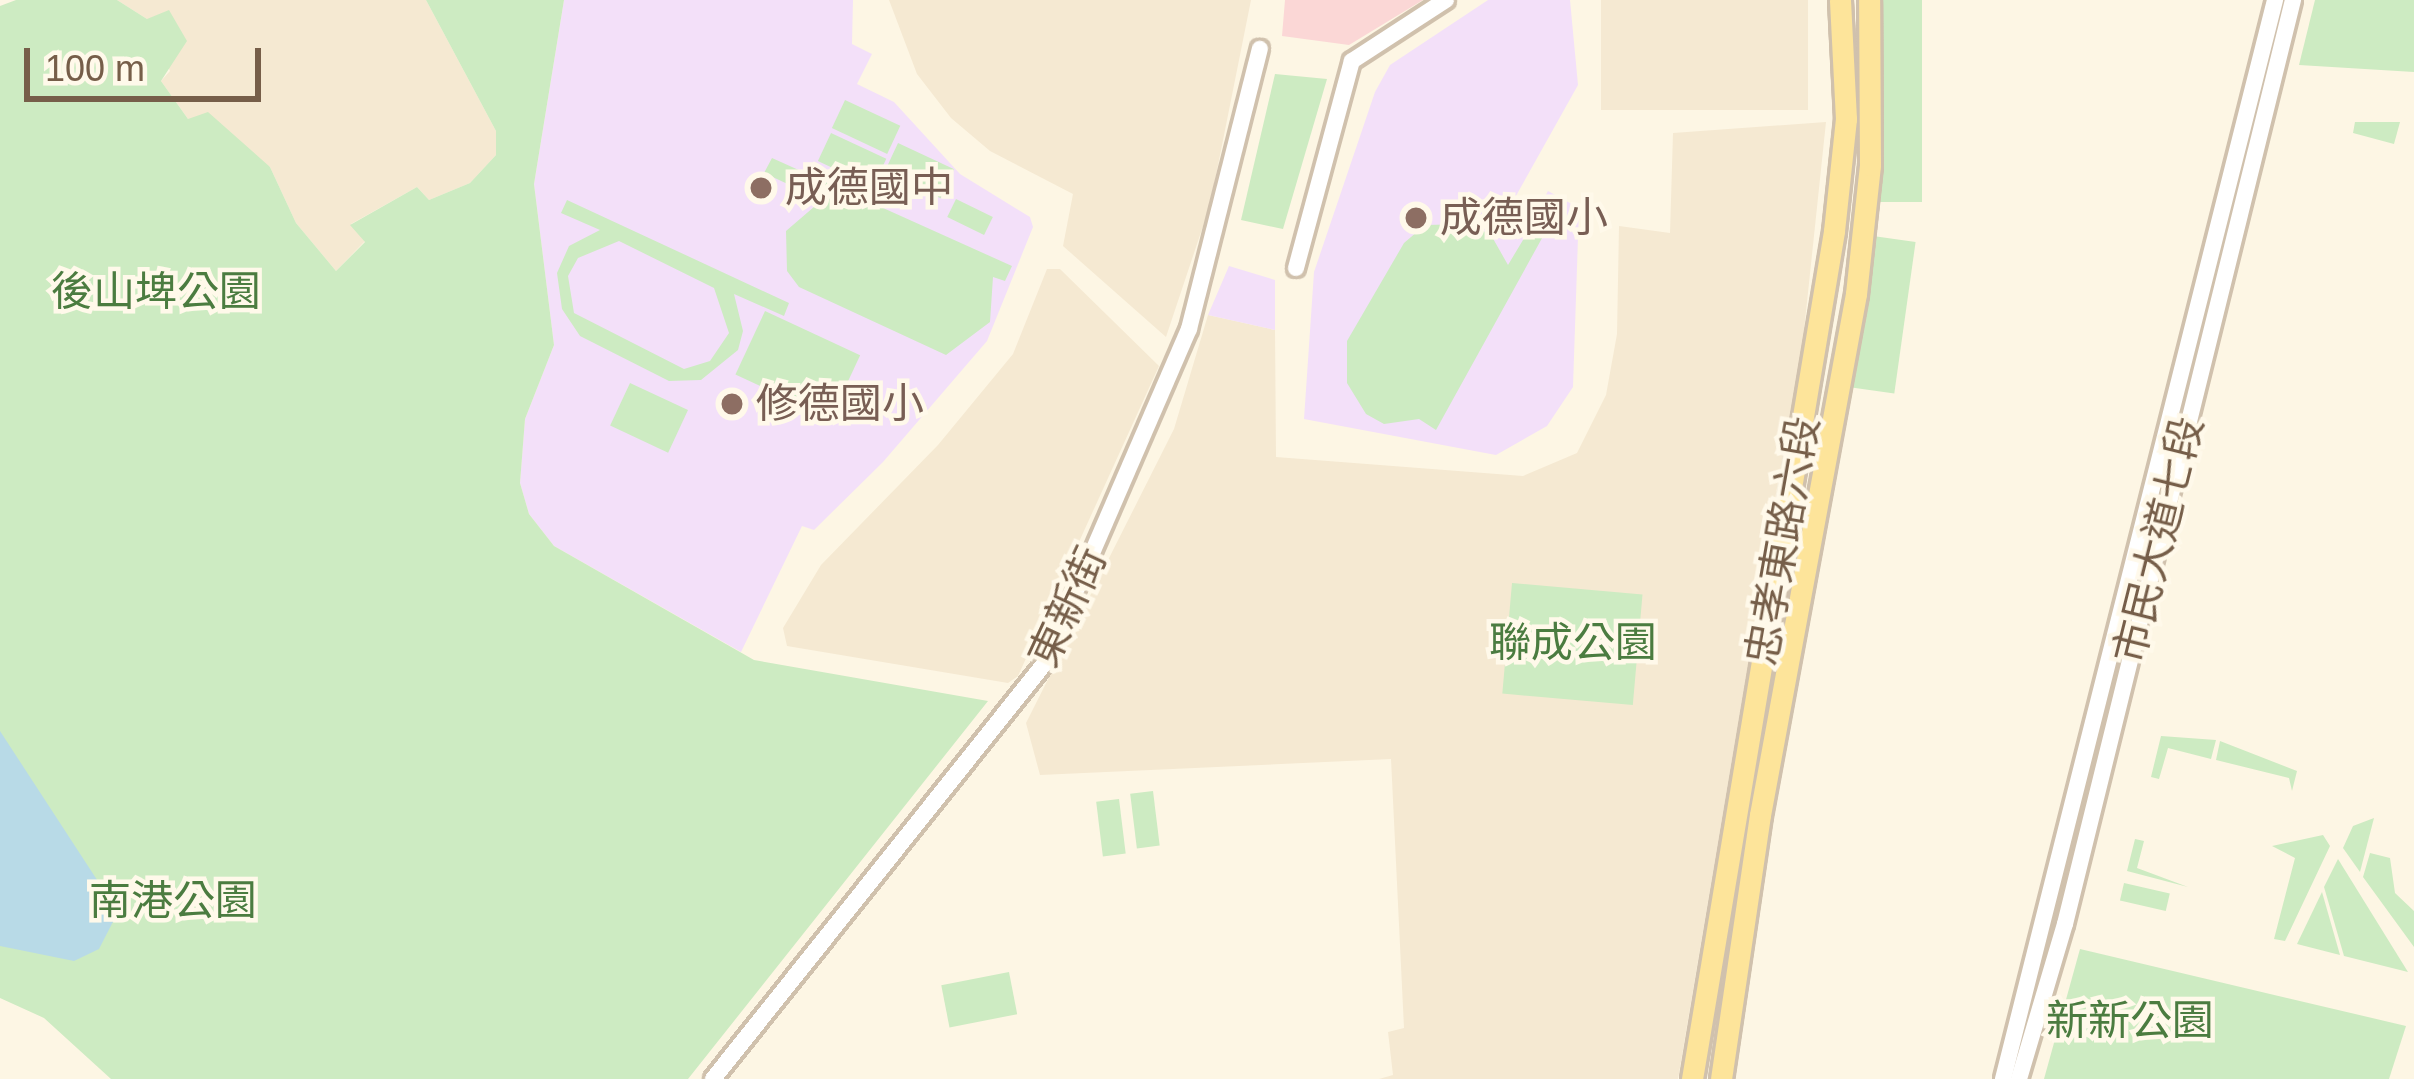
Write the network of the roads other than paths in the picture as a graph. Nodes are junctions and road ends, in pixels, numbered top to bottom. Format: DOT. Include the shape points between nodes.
graph roads {
  1 [pos="1446,0"];
  2 [pos="1840,0"];
  3 [pos="1869,0"];
  4 [pos="2275,0"];
  5 [pos="2294,0"];
  6 [pos="1260,49"];
  7 [pos="1296,268"];
  8 [pos="713,1079"];
  9 [pos="1692,1079"];
  10 [pos="1721,1079"];
  11 [pos="2003,1079"];
  12 [pos="2019,1079"];
  1 -- 7 [label="street" via="1352,61"];
  2 -- 9 [label="main road, 忠孝東路六段" via="1846,119 1834,231"];
  3 -- 10 [label="main road, 忠孝東路六段" via="1870,146 1856,294 1760,815"];
  4 -- 11 [label="street, 市民大道七段"];
  5 -- 12 [label="street, 市民大道七段" via="2065,924"];
  6 -- 8 [label="street, 東新街" via="1189,329 1044,664"];
}
